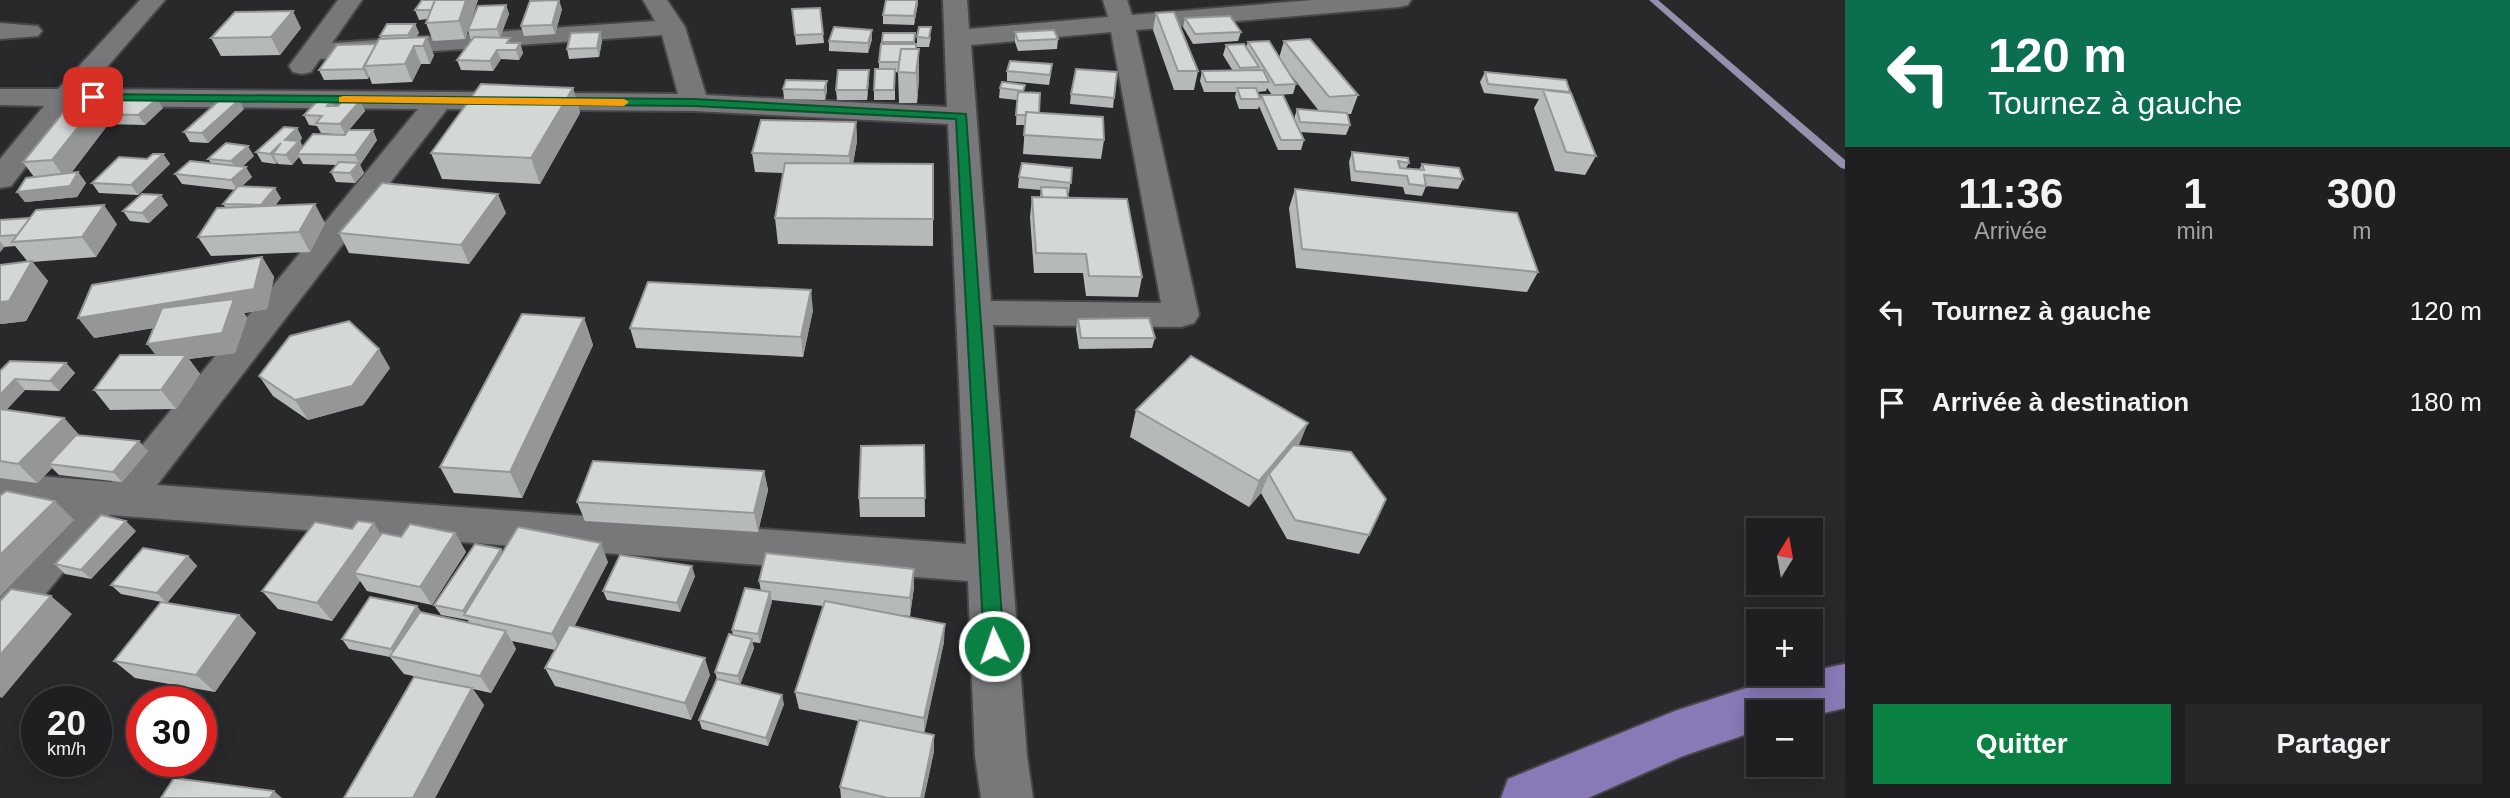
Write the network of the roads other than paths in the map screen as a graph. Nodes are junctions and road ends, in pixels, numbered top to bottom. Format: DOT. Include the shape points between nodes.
graph roads {
  1 [pos="153,0"];
  2 [pos="350,0"];
  3 [pos="654,0"];
  4 [pos="955,0"];
  5 [pos="1399,0"];
  6 [pos="1321,4"];
  7 [pos="1119,12"];
  8 [pos="672,27"];
  9 [pos="29,30"];
  10 [pos="0,31"];
  11 [pos="957,38"];
  12 [pos="312,52"];
  13 [pos="0,97"];
  14 [pos="66,97"];
  15 [pos="278,99"];
  16 [pos="439,101"];
  17 [pos="694,103"];
  18 [pos="962,116"];
  19 [pos="0,179"];
  20 [pos="974,313"];
  21 [pos="0,490"];
  22 [pos="110,498"];
  23 [pos="989,564"];
  24 [pos="0,616"];
  25 [pos="1841,694"];
  26 [pos="1007,798"];
  27 [pos="1527,798"];
  1 -- 14 [label="street"];
  2 -- 12 [label="street"];
  3 -- 8 [label="street"];
  4 -- 11 [label="street"];
  5 -- 6 [label="street"];
  6 -- 7 [label="street"];
  7 -- 11 [label="street"];
  7 -- 20 [label="street" via="1181,315"];
  8 -- 12 [label="street"];
  8 -- 17 [label="street"];
  9 -- 10 [label="street"];
  11 -- 18 [label="street"];
  12 -- 15 [label="street"];
  13 -- 14 [label="street"];
  14 -- 15 [label="street"];
  14 -- 19 [label="street"];
  15 -- 16 [label="street"];
  16 -- 17 [label="street"];
  16 -- 22 [label="street"];
  17 -- 18 [label="street"];
  18 -- 20 [label="street"];
  20 -- 23 [label="street"];
  21 -- 22 [label="street"];
  22 -- 23 [label="street"];
  22 -- 24 [label="street"];
  23 -- 26 [label="street"];
  25 -- 27 [label="main road" via="1780,700 1675,735"];
}
